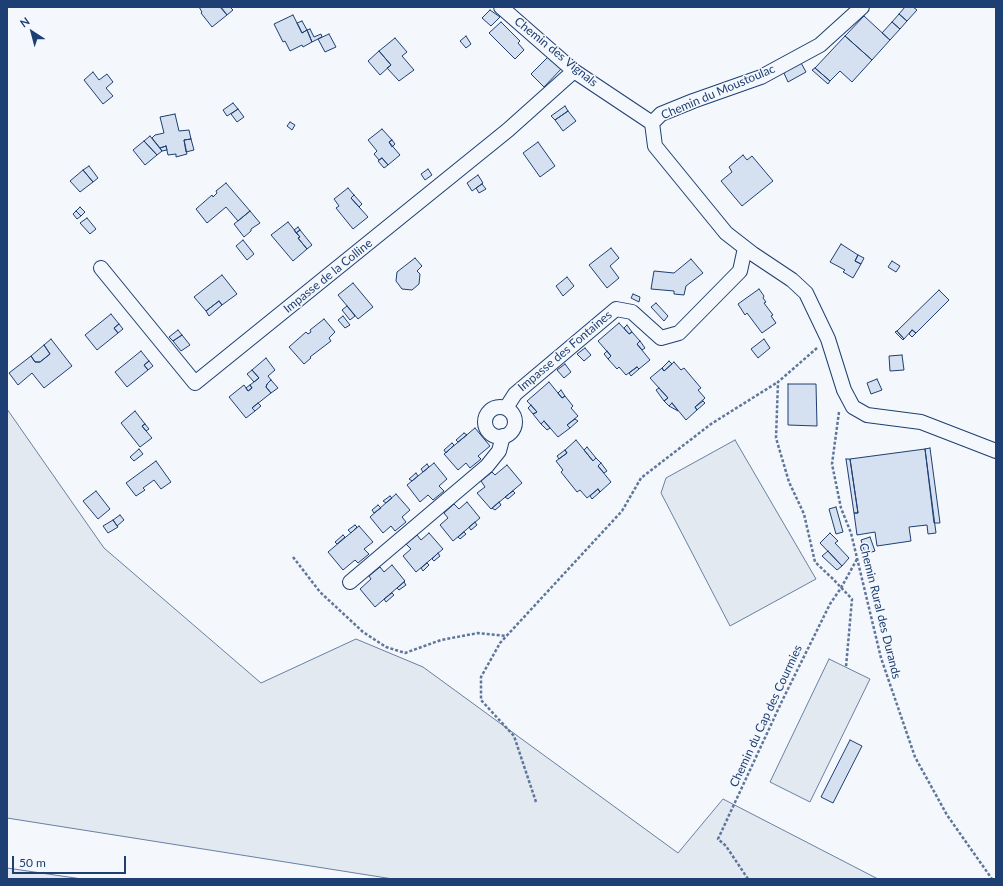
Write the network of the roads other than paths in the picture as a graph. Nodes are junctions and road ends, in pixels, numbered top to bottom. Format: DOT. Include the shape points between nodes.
graph roads {
  1 [pos="501,7"];
  2 [pos="862,7"];
  3 [pos="574,71"];
  4 [pos="652,123"];
  5 [pos="745,248"];
  6 [pos="101,268"];
  7 [pos="506,408"];
  8 [pos="503,436"];
  9 [pos="996,451"];
  10 [pos="350,582"];
  1 -- 3 [label="street, Chemin des Vignals"];
  2 -- 4 [label="street, Chemin du Moustoulac" via="820,44 761,77 693,100 661,114"];
  3 -- 4 [label="street, Chemin des Vignals"];
  3 -- 6 [label="street, Impasse de la Colline" via="508,130 195,383"];
  4 -- 5 [label="street" via="655,146 726,233"];
  5 -- 7 [label="street, Impasse des Fontaines" via="740,271 679,333 661,338 632,312 616,309 515,394"];
  5 -- 9 [label="street" via="792,280 806,293 828,339 844,390 853,407 867,415 921,422"];
  7 -- 8 [label="street" via="514,415 515,420 512,431"];
  7 -- 8 [label="street" via="496,406 491,409 487,412 484,422 488,432 498,437"];
  8 -- 10 [label="street" via="499,451 488,466"];
}
